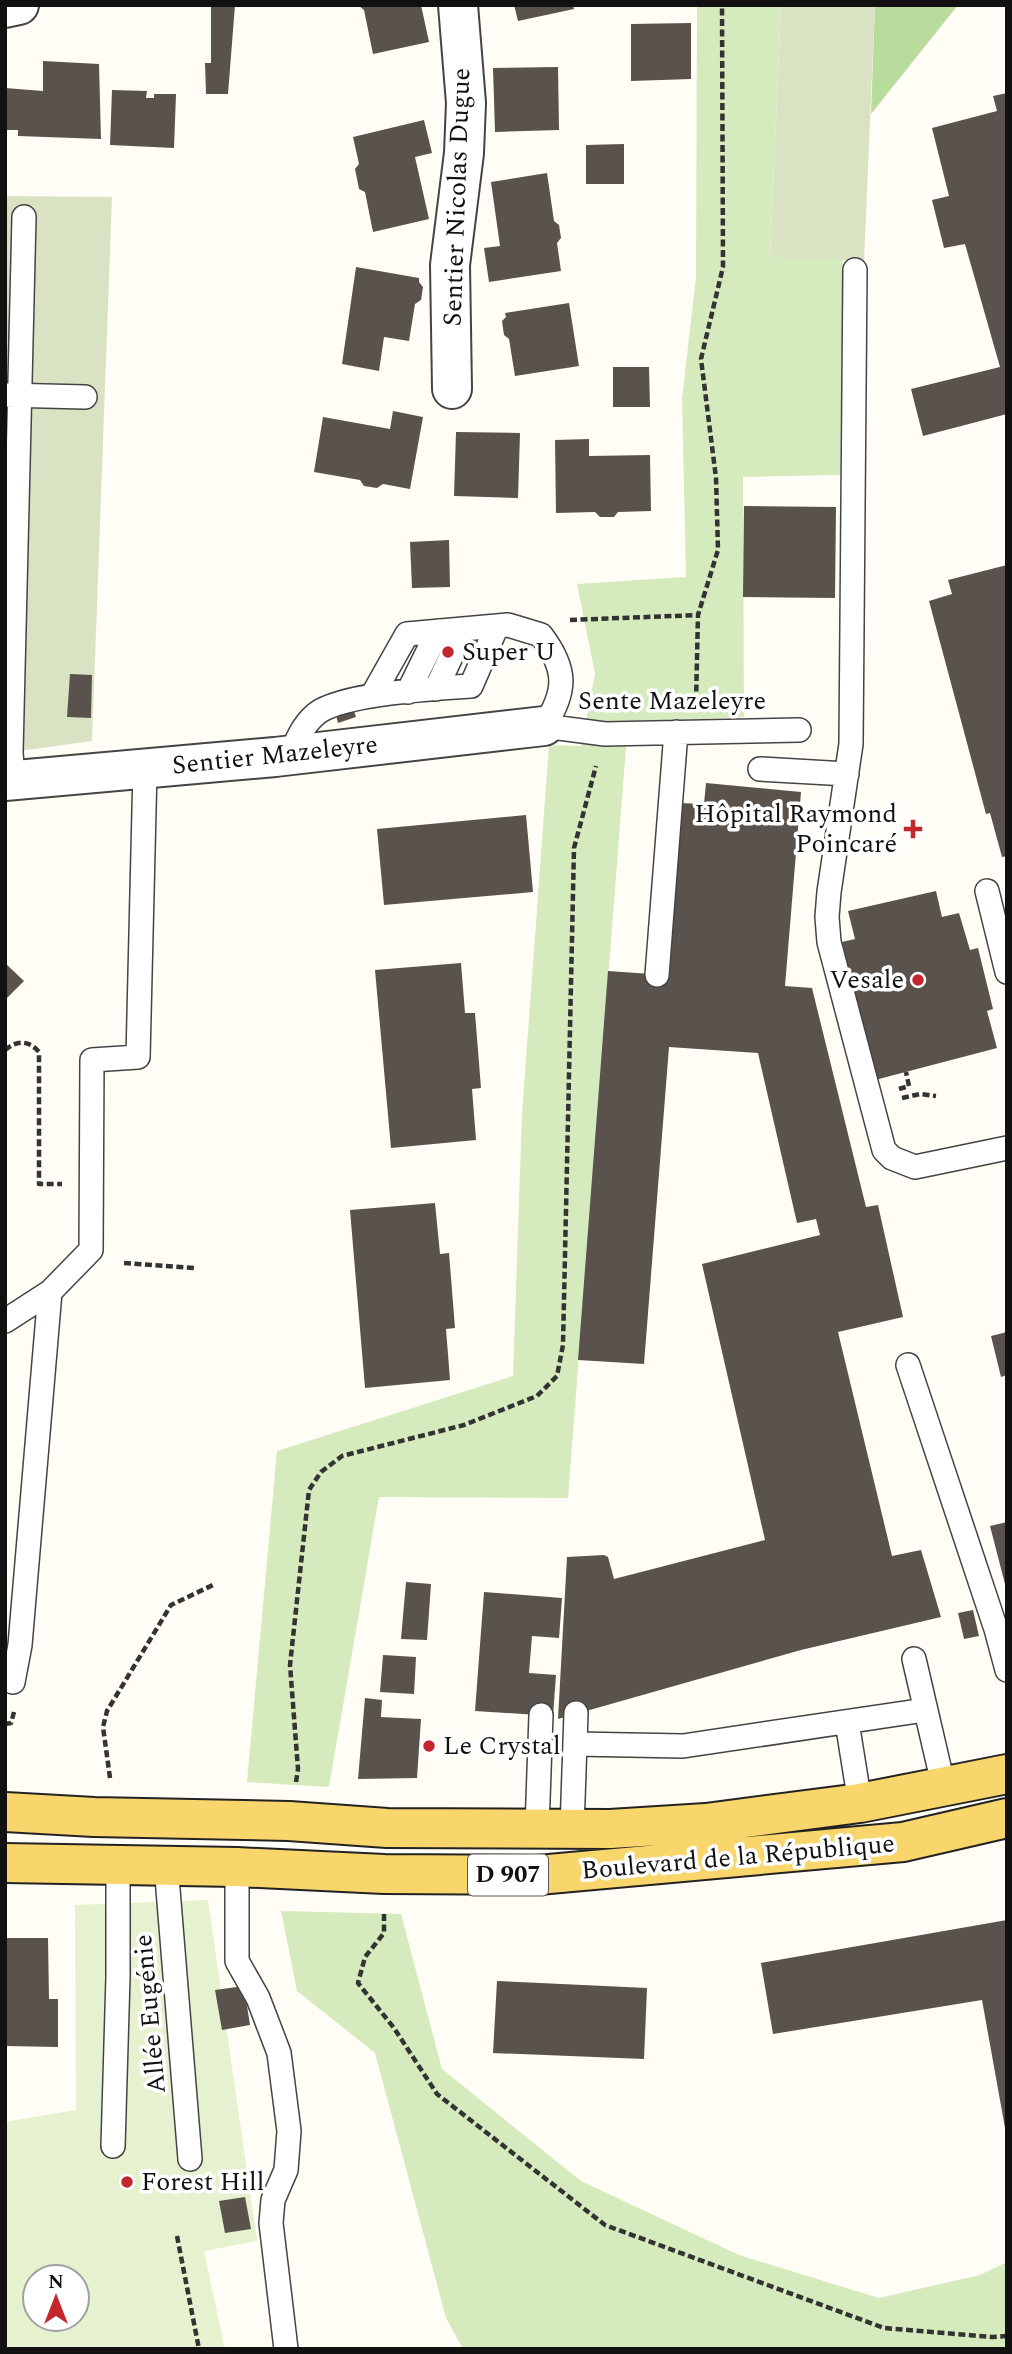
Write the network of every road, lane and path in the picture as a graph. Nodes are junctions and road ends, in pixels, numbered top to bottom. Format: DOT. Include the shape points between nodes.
graph roads {
  1 [pos="19,5"];
  2 [pos="458,5"];
  3 [pos="722,5"];
  4 [pos="5,8"];
  5 [pos="24,217"];
  6 [pos="855,270"];
  7 [pos="452,389"];
  8 [pos="12,395"];
  9 [pos="85,397"];
  10 [pos="698,615"];
  11 [pos="497,626"];
  12 [pos="464,629"];
  13 [pos="438,631"];
  14 [pos="541,635"];
  15 [pos="436,689"];
  16 [pos="408,692"];
  17 [pos="372,696"];
  18 [pos="544,726"];
  19 [pos="799,730"];
  20 [pos="686,731"];
  21 [pos="605,734"];
  22 [pos="291,755"];
  23 [pos="145,769"];
  24 [pos="760,769"];
  25 [pos="847,774"];
  26 [pos="9,781"];
  27 [pos="987,891"];
  28 [pos="1007,972"];
  29 [pos="657,975"];
  30 [pos="5,1050"];
  31 [pos="906,1072"];
  32 [pos="909,1086"];
  33 [pos="920,1094"];
  34 [pos="936,1096"];
  35 [pos="1007,1148"];
  36 [pos="91,1184"];
  37 [pos="124,1263"];
  38 [pos="194,1268"];
  39 [pos="50,1292"];
  40 [pos="5,1321"];
  41 [pos="908,1365"];
  42 [pos="215,1584"];
  43 [pos="914,1659"];
  44 [pos="1007,1670"];
  45 [pos="13,1682"];
  46 [pos="925,1710"];
  47 [pos="576,1713"];
  48 [pos="541,1715"];
  49 [pos="847,1722"];
  50 [pos="575,1744"];
  51 [pos="1007,1774"];
  52 [pos="944,1788"];
  53 [pos="860,1803"];
  54 [pos="5,1812"];
  55 [pos="116,1817"];
  56 [pos="1007,1818"];
  57 [pos="289,1821"];
  58 [pos="555,1829"];
  59 [pos="5,1863"];
  60 [pos="118,1864"];
  61 [pos="166,1865"];
  62 [pos="237,1867"];
  63 [pos="384,1874"];
  64 [pos="113,2146"];
  65 [pos="190,2159"];
  66 [pos="177,2236"];
  67 [pos="1007,2336"];
  68 [pos="199,2349"];
  69 [pos="286,2349"];
  1 -- 4 [label="street"];
  2 -- 7 [label="street, Sentier Nicolas Dugue" via="466,103 450,265"];
  3 -- 10 [label="path" via="723,267 701,359 716,478 718,551"];
  5 -- 8 [label="lane"];
  6 -- 25 [label="lane" via="851,744"];
  8 -- 9 [label="lane"];
  8 -- 26 [label="lane"];
  10 -- 14 [label="path" via="562,621"];
  10 -- 20 [label="path"];
  11 -- 12 [label="lane"];
  11 -- 14 [label="lane"];
  11 -- 15 [label="lane" via="471,686"];
  12 -- 13 [label="lane"];
  12 -- 15 [label="lane"];
  13 -- 16 [label="lane"];
  13 -- 17 [label="lane" via="407,634"];
  14 -- 18 [label="lane" via="560,664 560,691"];
  15 -- 16 [label="lane"];
  16 -- 17 [label="lane"];
  17 -- 22 [label="lane" via="319,711 300,733"];
  18 -- 21 [label="lane, Sente Mazeleyre"];
  18 -- 22 [label="street, Sentier Mazeleyre"];
  19 -- 20 [label="lane, Sente Mazeleyre"];
  20 -- 21 [label="lane, Sente Mazeleyre"];
  20 -- 29 [label="lane"];
  21 -- 57 [label="path" via="574,848 563,1345 557,1376 537,1396 464,1425 342,1456 321,1472 309,1490 290,1665 298,1769"];
  22 -- 23 [label="street, Sentier Mazeleyre"];
  23 -- 26 [label="street, Sentier Mazeleyre"];
  23 -- 36 [label="lane" via="138,1057 92,1060"];
  24 -- 25 [label="lane"];
  25 -- 35 [label="lane" via="829,892 829,942 884,1150 915,1167"];
  27 -- 28 [label="lane"];
  30 -- 36 [label="path" via="22,1042 39,1052 39,1184"];
  31 -- 32 [label="path"];
  33 -- 34 [label="path"];
  36 -- 39 [label="lane" via="90,1250"];
  37 -- 38 [label="path"];
  39 -- 40 [label="lane"];
  39 -- 45 [label="lane"];
  41 -- 44 [label="lane"];
  42 -- 55 [label="path" via="171,1605 107,1711 103,1727"];
  43 -- 46 [label="lane"];
  46 -- 49 [label="lane"];
  46 -- 52 [label="lane"];
  47 -- 50 [label="lane"];
  48 -- 58 [label="lane"];
  49 -- 50 [label="lane" via="683,1746"];
  49 -- 53 [label="lane"];
  50 -- 58 [label="lane"];
  51 -- 52 [label="main road, D 907"];
  52 -- 53 [label="main road, D 907"];
  53 -- 58 [label="main road, Boulevard de la République / D 907" via="643,1828"];
  54 -- 55 [label="main road, Boulevard de la République / D 907"];
  55 -- 57 [label="main road, Boulevard de la République / D 907"];
  56 -- 63 [label="main road, Boulevard de la République / D 907" via="876,1845 538,1875"];
  57 -- 58 [label="main road, Boulevard de la République / D 907" via="387,1828"];
  59 -- 60 [label="main road, Boulevard de la République / D 907"];
  60 -- 61 [label="main road, Boulevard de la République / D 907"];
  60 -- 64 [label="lane"];
  61 -- 62 [label="main road, Boulevard de la République / D 907"];
  61 -- 65 [label="lane, Allée Eugénie"];
  62 -- 63 [label="main road, Boulevard de la République / D 907"];
  62 -- 69 [label="lane" via="237,1961 258,1998 279,2053 289,2131 286,2170 272,2200 271,2223"];
  63 -- 67 [label="path" via="384,1933 365,1957 358,1983 437,2094 605,2225 884,2328"];
  66 -- 68 [label="path"];
}
